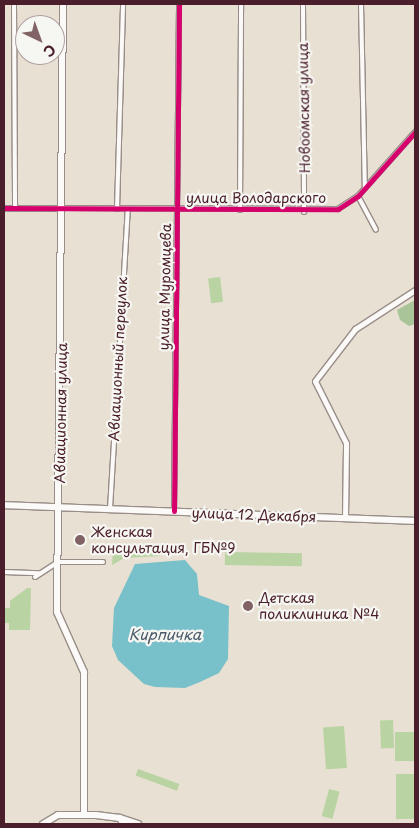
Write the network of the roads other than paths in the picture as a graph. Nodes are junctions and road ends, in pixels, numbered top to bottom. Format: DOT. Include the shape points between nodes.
graph roads {
  1 [pos="14,4"];
  2 [pos="63,4"];
  3 [pos="123,4"];
  4 [pos="178,4"];
  5 [pos="242,4"];
  6 [pos="303,4"];
  7 [pos="361,4"];
  8 [pos="415,132"];
  9 [pos="365,188"];
  10 [pos="358,196"];
  11 [pos="4,208"];
  12 [pos="15,208"];
  13 [pos="62,208"];
  14 [pos="117,209"];
  15 [pos="128,209"];
  16 [pos="178,209"];
  17 [pos="240,210"];
  18 [pos="304,212"];
  19 [pos="376,230"];
  20 [pos="415,290"];
  21 [pos="4,505"];
  22 [pos="59,507"];
  23 [pos="110,509"];
  24 [pos="174,512"];
  25 [pos="345,518"];
  26 [pos="415,521"];
  27 [pos="58,562"];
  28 [pos="103,562"];
  29 [pos="4,572"];
  30 [pos="40,573"];
  31 [pos="34,578"];
  32 [pos="84,815"];
  33 [pos="120,818"];
  34 [pos="46,822"];
  35 [pos="123,824"];
  36 [pos="138,824"];
  1 -- 12 [label="street"];
  2 -- 13 [label="main road, Авиационная улица"];
  3 -- 14 [label="street"];
  4 -- 16 [label="street, улица Муромцева"];
  5 -- 17 [label="street"];
  6 -- 18 [label="street, Новоомская улица"];
  7 -- 9 [label="street"];
  8 -- 9 [label="street, улица Володарского"];
  9 -- 10 [label="street, улица Володарского"];
  10 -- 18 [label="street, улица Володарского" via="338,209"];
  10 -- 19 [label="street"];
  11 -- 12 [label="street, улица Володарского"];
  12 -- 13 [label="street, улица Володарского"];
  13 -- 14 [label="street, улица Володарского"];
  13 -- 22 [label="main road, Авиационная улица"];
  14 -- 15 [label="street, улица Володарского"];
  15 -- 16 [label="street, улица Володарского"];
  15 -- 23 [label="street, Авиационный переулок"];
  16 -- 17 [label="street, улица Володарского"];
  16 -- 24 [label="street, улица Муромцева"];
  17 -- 18 [label="street, улица Володарского"];
  20 -- 25 [label="street" via="361,325 315,381 346,443"];
  21 -- 22 [label="main road, улица 12 Декабря"];
  22 -- 23 [label="main road, улица 12 Декабря"];
  22 -- 27 [label="main road, Авиационная улица"];
  23 -- 24 [label="main road, улица 12 Декабря"];
  24 -- 25 [label="main road, улица 12 Декабря"];
  25 -- 26 [label="main road, улица 12 Декабря"];
  27 -- 28 [label="street"];
  27 -- 30 [label="street"];
  27 -- 32 [label="main road, Авиационная улица" via="58,620 84,672"];
  29 -- 30 [label="street"];
  30 -- 31 [label="street"];
  32 -- 33 [label="main road"];
  32 -- 34 [label="main road"];
  33 -- 35 [label="main road"];
  33 -- 36 [label="main road"];
}
